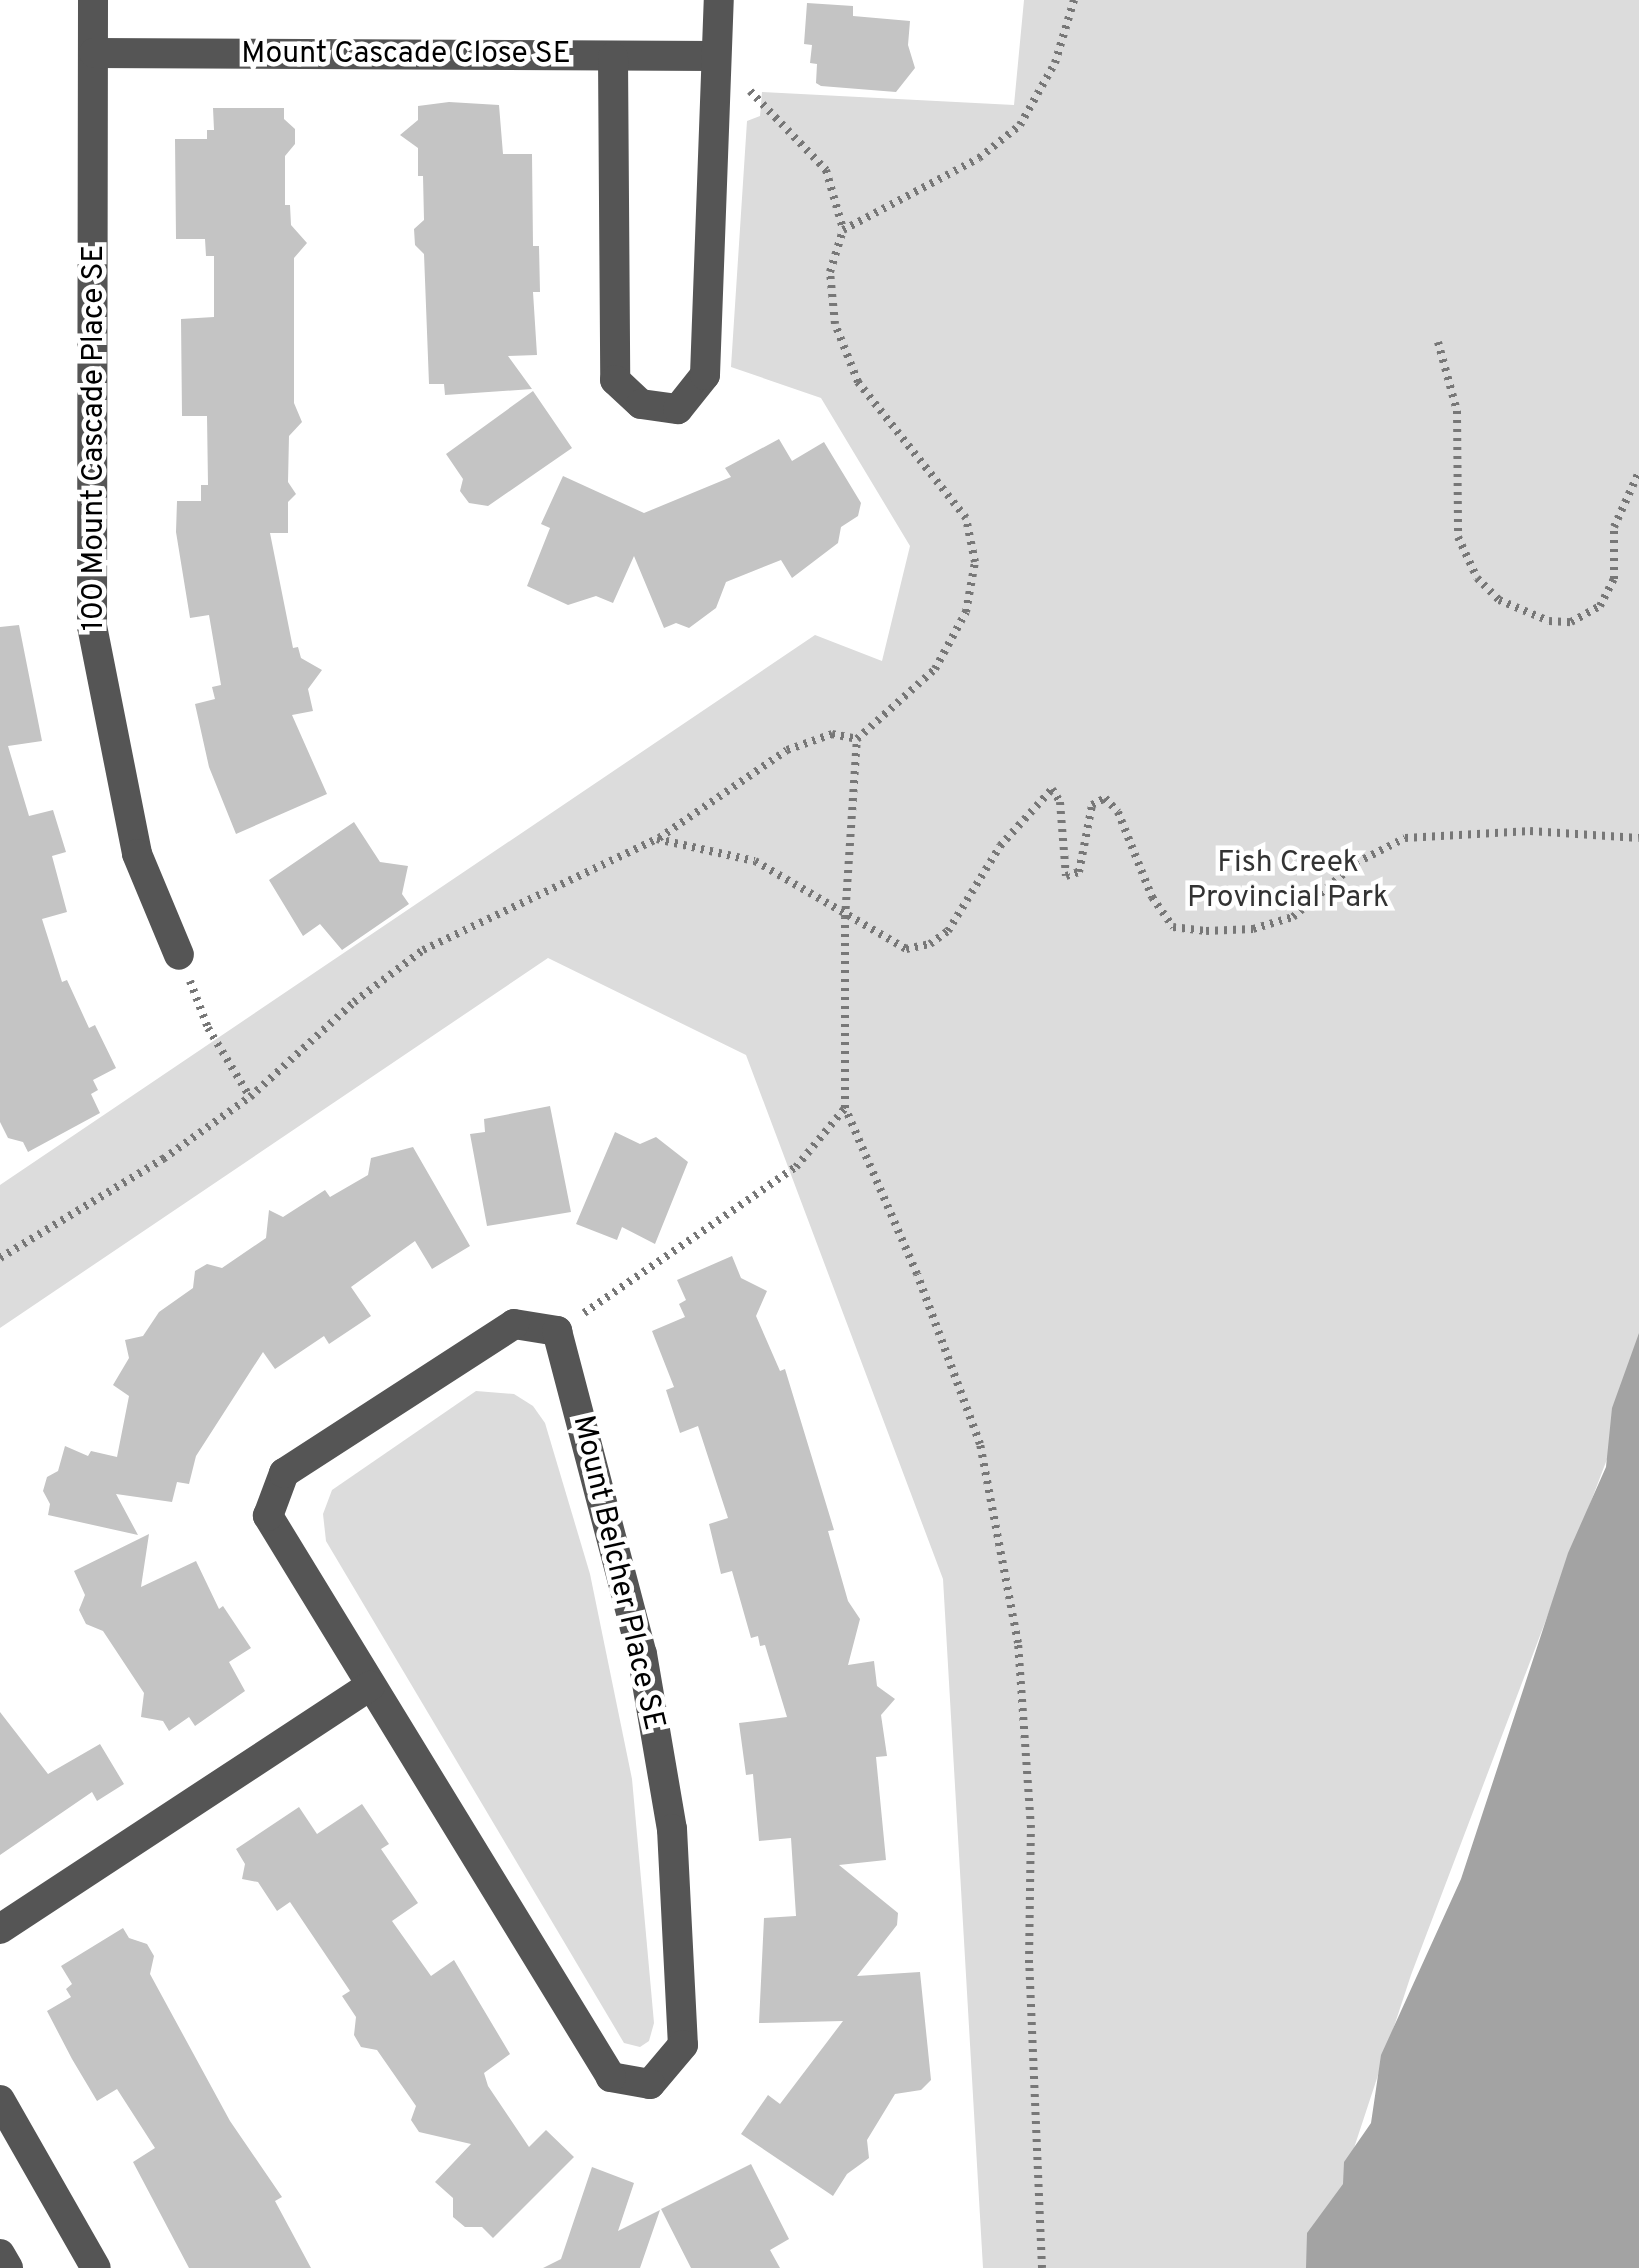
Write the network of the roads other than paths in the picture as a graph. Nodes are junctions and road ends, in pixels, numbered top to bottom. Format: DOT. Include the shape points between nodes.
graph roads {
  1 [pos="93,0"];
  2 [pos="719,0"];
  3 [pos="94,52"];
  4 [pos="715,56"];
  5 [pos="613,57"];
  6 [pos="179,955"];
  7 [pos="370,1686"];
  8 [pos="0,1929"];
  9 [pos="0,2100"];
  10 [pos="0,2254"];
  11 [pos="8,2268"];
  12 [pos="96,2268"];
  1 -- 3 [label="street"];
  2 -- 4 [label="street"];
  3 -- 5 [label="street, Mount Cascade Close SE"];
  3 -- 6 [label="street, 100 Mount Cascade Place SE" via="92,626 136,854"];
  4 -- 5 [label="street, Mount Cascade Close SE"];
  4 -- 5 [label="street" via="705,375 677,409 641,404 615,380"];
  7 -- 7 [label="street, Mount Belcher Place SE" via="268,1516 284,1473 514,1324 557,1331 642,1654 672,1828 683,2045 650,2084 611,2077"];
  7 -- 8 [label="street"];
  9 -- 12 [label="street"];
  10 -- 11 [label="street"];
}
